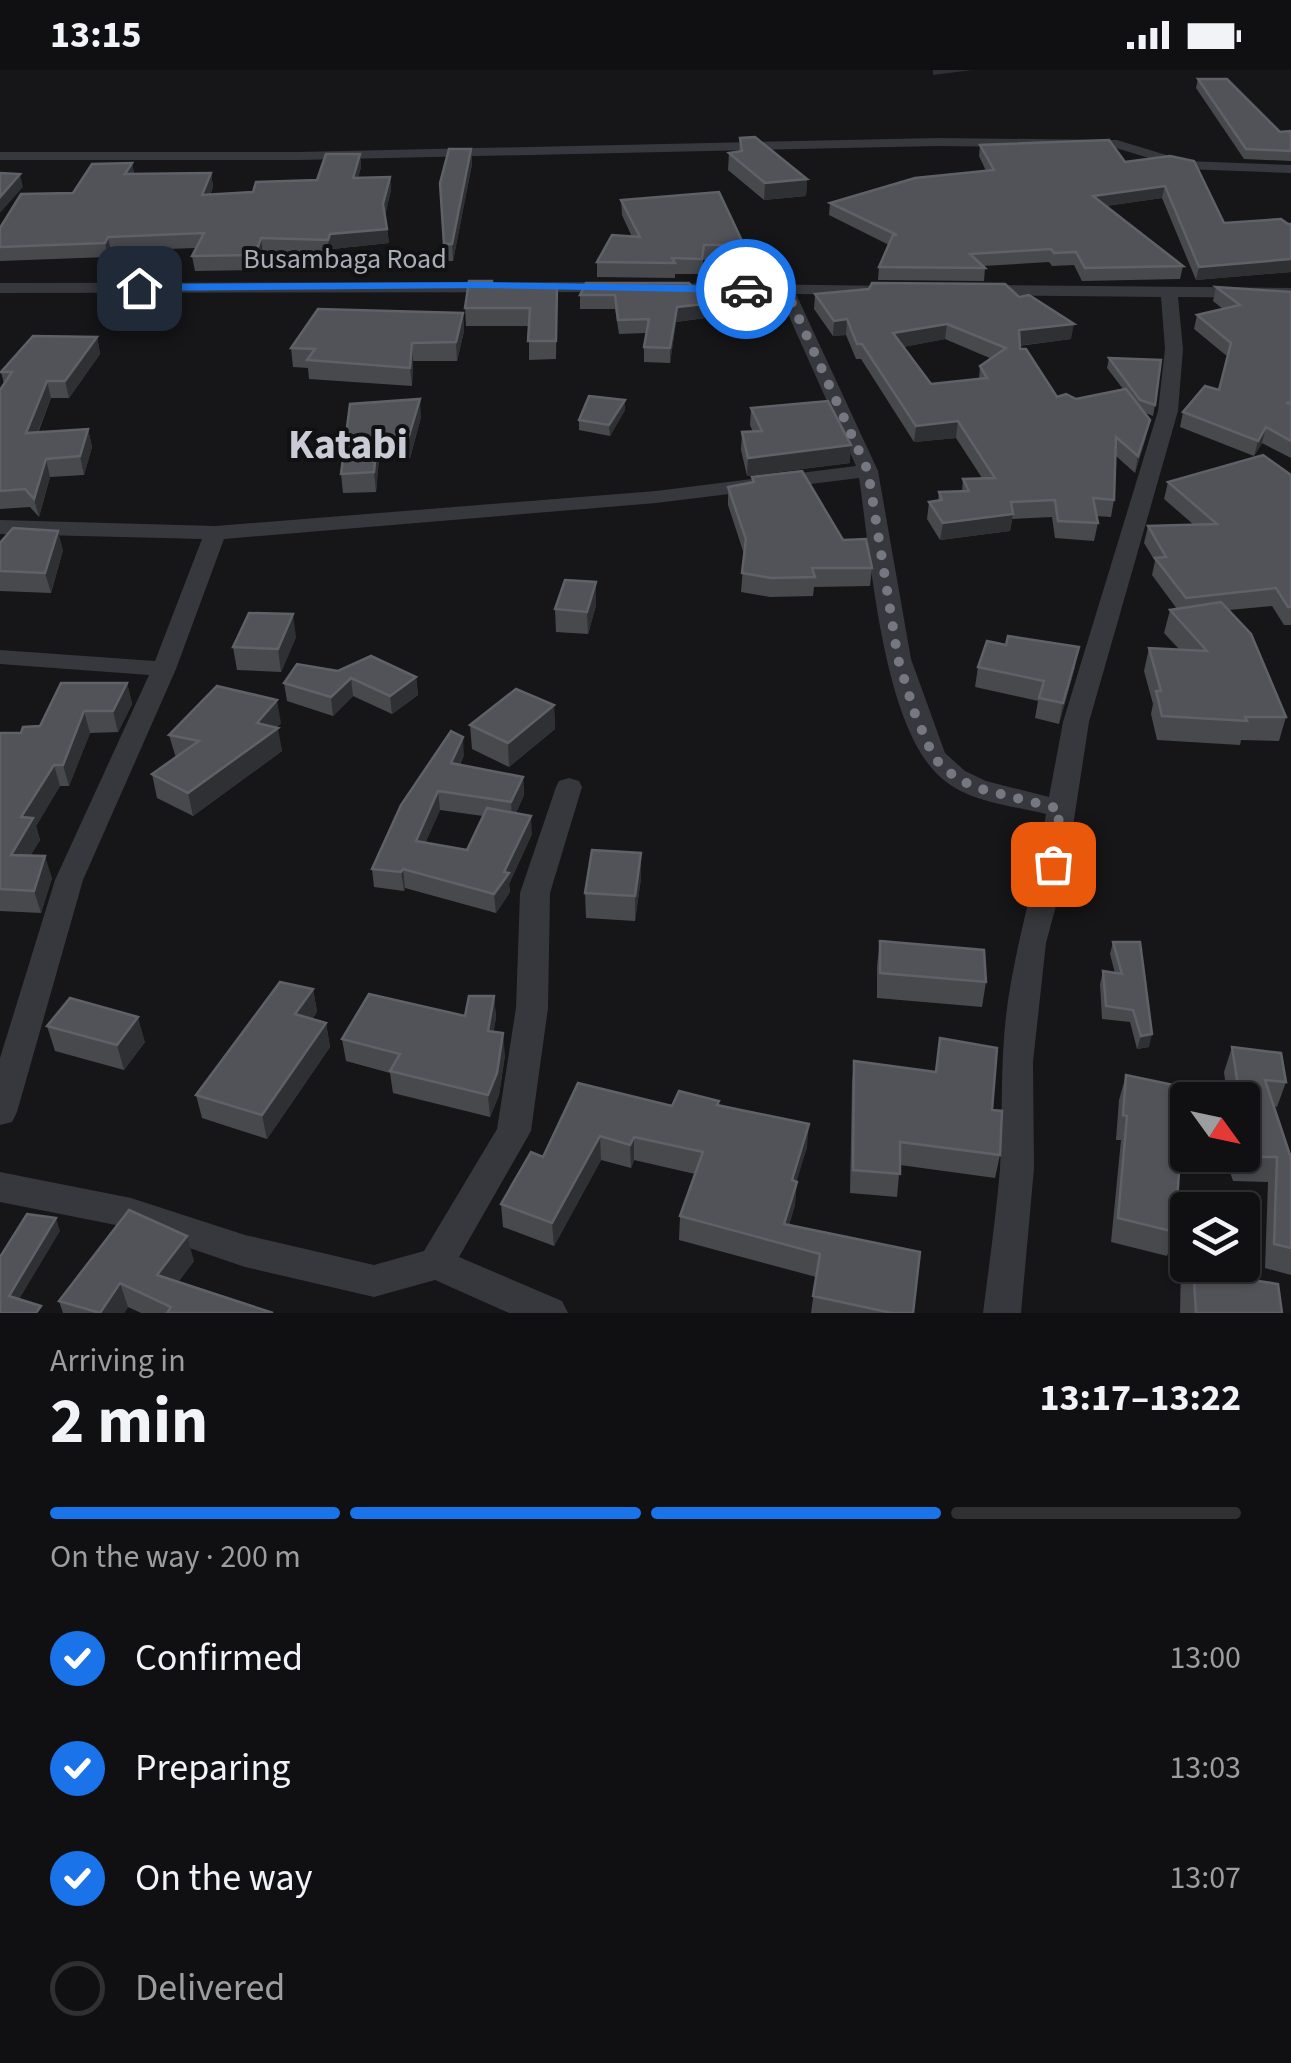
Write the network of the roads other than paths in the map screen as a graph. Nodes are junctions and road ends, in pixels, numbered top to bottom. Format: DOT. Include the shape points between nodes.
graph roads {
  1 [pos="0,156"];
  2 [pos="1291,169"];
  3 [pos="628,287"];
  4 [pos="648,287"];
  5 [pos="0,288"];
  6 [pos="786,290"];
  7 [pos="902,290"];
  8 [pos="961,290"];
  9 [pos="1169,292"];
  10 [pos="1291,292"];
  11 [pos="868,471"];
  12 [pos="0,526"];
  13 [pos="215,533"];
  14 [pos="0,657"];
  15 [pos="164,669"];
  16 [pos="569,786"];
  17 [pos="1060,809"];
  18 [pos="0,1112"];
  19 [pos="0,1187"];
  20 [pos="436,1264"];
  21 [pos="548,1313"];
  22 [pos="1002,1313"];
  1 -- 2 [label="street" via="972,142 1118,144 1185,166"];
  3 -- 5 [label="street, Busambaga Road"];
  4 -- 6 [label="street"];
  6 -- 7 [label="street"];
  6 -- 11 [label="street"];
  8 -- 9 [label="street"];
  9 -- 10 [label="street"];
  9 -- 17 [label="street" via="1174,349 1168,412 1076,722"];
  11 -- 13 [label="street" via="656,497"];
  11 -- 17 [label="street" via="898,659 934,758 977,788"];
  12 -- 13 [label="street"];
  13 -- 15 [label="street"];
  14 -- 15 [label="street"];
  15 -- 18 [label="street" via="69,880"];
  16 -- 20 [label="street" via="535,893 532,1008 514,1131"];
  17 -- 22 [label="street" via="1016,1062 1017,1168"];
  19 -- 20 [label="street" via="130,1212 244,1251 374,1281"];
  20 -- 21 [label="street"];
}
